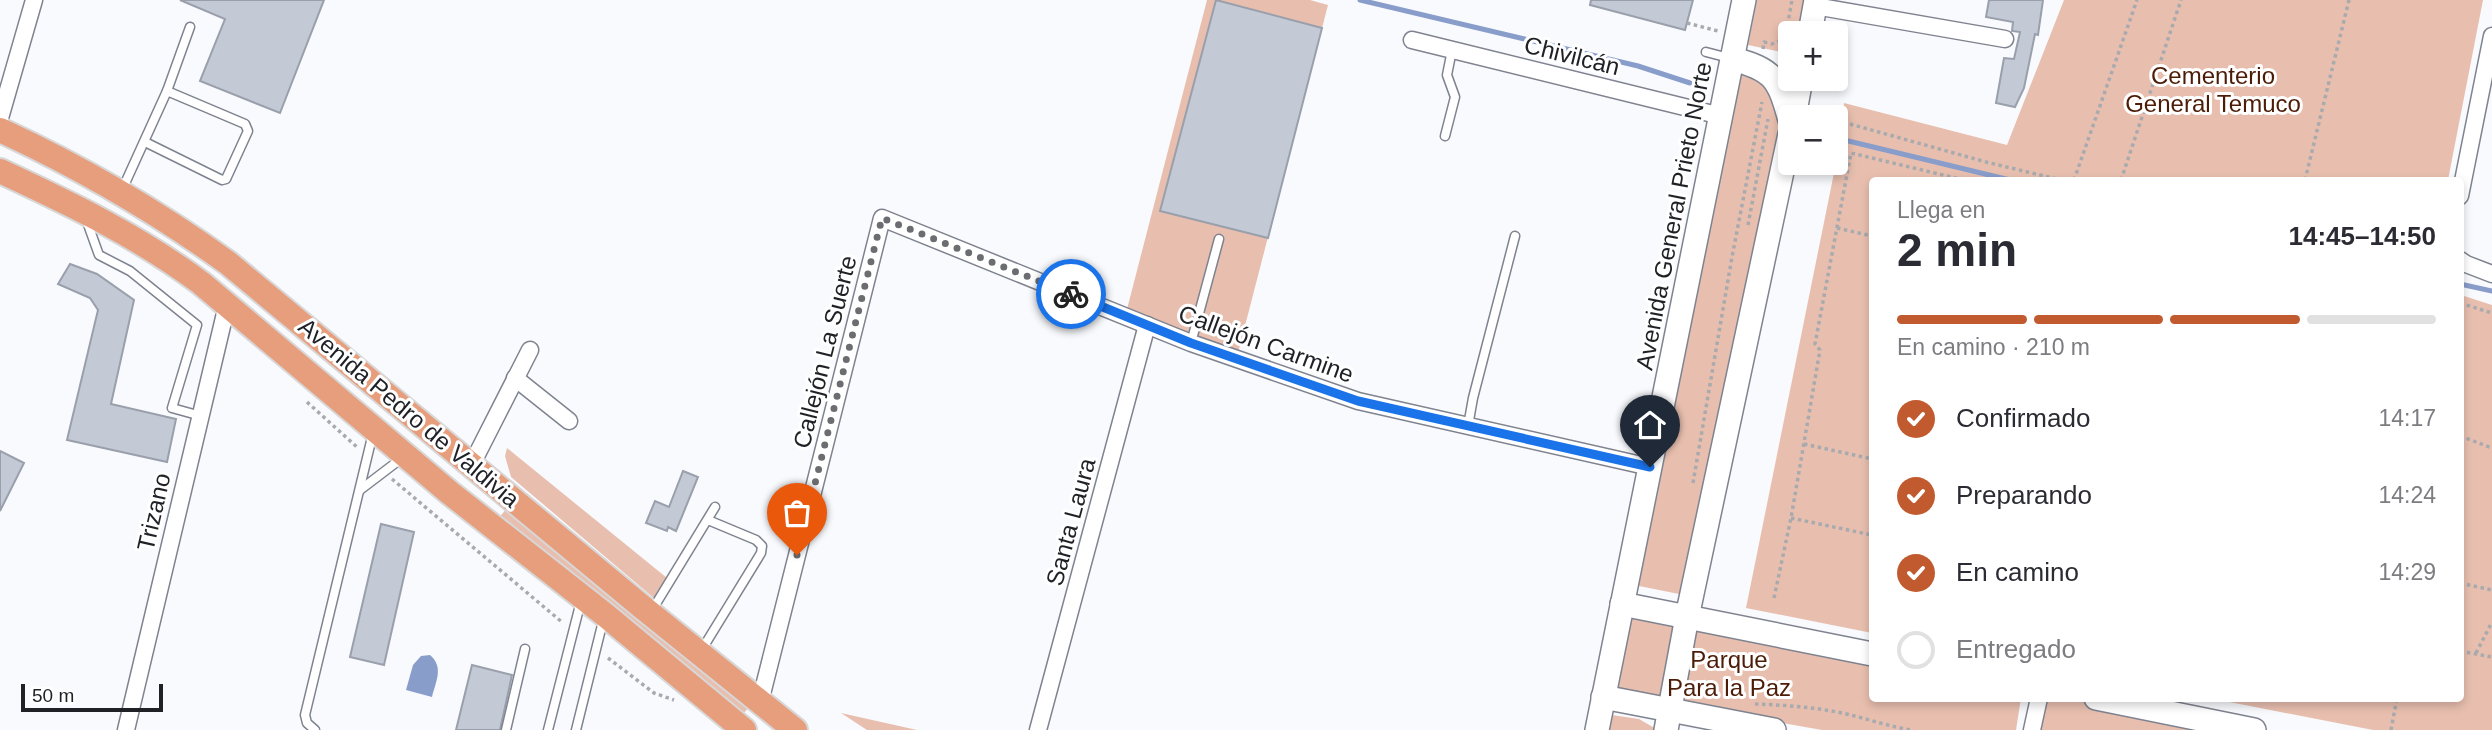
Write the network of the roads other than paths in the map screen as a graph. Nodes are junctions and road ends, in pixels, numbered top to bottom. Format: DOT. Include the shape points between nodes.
graph roads {
  1 [pos="34,0"];
  2 [pos="1744,0"];
  3 [pos="1816,3"];
  4 [pos="1812,21"];
  5 [pos="190,27"];
  6 [pos="2492,36"];
  7 [pos="2005,39"];
  8 [pos="1412,40"];
  9 [pos="1452,50"];
  10 [pos="1706,52"];
  11 [pos="1732,59"];
  12 [pos="167,91"];
  13 [pos="1787,105"];
  14 [pos="1721,116"];
  15 [pos="0,118"];
  16 [pos="0,130"];
  17 [pos="1445,136"];
  18 [pos="145,142"];
  19 [pos="0,171"];
  20 [pos="1781,175"];
  21 [pos="2464,177"];
  22 [pos="121,192"];
  23 [pos="83,210"];
  24 [pos="882,218"];
  25 [pos="1515,236"];
  26 [pos="1219,239"];
  27 [pos="2464,263"];
  28 [pos="2492,274"];
  29 [pos="228,304"];
  30 [pos="1147,326"];
  31 [pos="1191,343"];
  32 [pos="530,350"];
  33 [pos="515,378"];
  34 [pos="201,416"];
  35 [pos="569,421"];
  36 [pos="1468,426"];
  37 [pos="374,429"];
  38 [pos="405,455"];
  39 [pos="471,464"];
  40 [pos="1650,467"];
  41 [pos="360,490"];
  42 [pos="715,507"];
  43 [pos="708,520"];
  44 [pos="582,596"];
  45 [pos="1622,604"];
  46 [pos="650,613"];
  47 [pos="604,614"];
  48 [pos="1687,617"];
  49 [pos="525,649"];
  50 [pos="700,653"];
  51 [pos="1869,653"];
  52 [pos="1603,698"];
  53 [pos="761,702"];
  54 [pos="2038,702"];
  55 [pos="2116,702"];
  56 [pos="1668,720"];
  57 [pos="126,730"];
  58 [pos="315,730"];
  59 [pos="506,730"];
  60 [pos="548,730"];
  61 [pos="576,730"];
  62 [pos="744,730"];
  63 [pos="795,730"];
  64 [pos="1038,730"];
  65 [pos="1597,730"];
  66 [pos="1774,730"];
  67 [pos="2032,730"];
  68 [pos="2254,730"];
  1 -- 15 [label="street"];
  2 -- 11 [label="street, Avenida General Prieto Norte"];
  3 -- 4 [label="street"];
  3 -- 7 [label="street"];
  5 -- 12 [label="lane"];
  6 -- 21 [label="street"];
  8 -- 9 [label="street, Chivilcán"];
  9 -- 14 [label="street, Chivilcán"];
  9 -- 17 [label="lane" via="1447,75 1455,97"];
  10 -- 11 [label="lane"];
  11 -- 13 [label="street" via="1763,75 1771,74"];
  11 -- 14 [label="street, Avenida General Prieto Norte"];
  12 -- 18 [label="lane"];
  12 -- 18 [label="lane" via="245,124 248,131 222,180"];
  14 -- 40 [label="street, Avenida General Prieto Norte"];
  16 -- 22 [label="main road, Avenida Pedro de Valdivia"];
  18 -- 22 [label="lane"];
  19 -- 23 [label="main road, Avenida Pedro de Valdivia"];
  20 -- 48 [label="street"];
  22 -- 39 [label="main road, Avenida Pedro de Valdivia" via="228,263"];
  23 -- 29 [label="main road, Avenida Pedro de Valdivia" via="174,263"];
  23 -- 34 [label="lane" via="99,255 130,271 197,325 172,408"];
  24 -- 30 [label="street, Callejón Carmine"];
  24 -- 53 [label="street, Callejón La Suerte"];
  25 -- 36 [label="lane"];
  26 -- 31 [label="lane"];
  27 -- 28 [label="street"];
  29 -- 34 [label="street, Trizano"];
  29 -- 37 [label="main road, Avenida Pedro de Valdivia"];
  30 -- 31 [label="street, Callejón Carmine"];
  30 -- 64 [label="street, Santa Laura"];
  31 -- 36 [label="street, Callejón Carmine" via="1358,401"];
  32 -- 33 [label="street"];
  33 -- 35 [label="street"];
  33 -- 39 [label="street"];
  34 -- 57 [label="street, Trizano"];
  36 -- 40 [label="street, Callejón Carmine"];
  37 -- 38 [label="main road, Avenida Pedro de Valdivia"];
  37 -- 41 [label="lane"];
  38 -- 41 [label="lane"];
  38 -- 44 [label="main road, Avenida Pedro de Valdivia"];
  39 -- 46 [label="main road, Avenida Pedro de Valdivia"];
  40 -- 45 [label="street, Avenida General Prieto Norte"];
  41 -- 58 [label="lane" via="305,715"];
  42 -- 43 [label="lane"];
  43 -- 46 [label="lane"];
  43 -- 50 [label="lane" via="762,546"];
  44 -- 47 [label="main road, Avenida Pedro de Valdivia"];
  44 -- 60 [label="lane"];
  45 -- 48 [label="street"];
  45 -- 52 [label="street, Avenida General Prieto Norte"];
  46 -- 50 [label="main road, Avenida Pedro de Valdivia"];
  47 -- 61 [label="lane"];
  47 -- 62 [label="main road, Avenida Pedro de Valdivia"];
  48 -- 51 [label="street"];
  48 -- 56 [label="street"];
  49 -- 59 [label="lane"];
  50 -- 53 [label="main road, Avenida Pedro de Valdivia"];
  52 -- 56 [label="street"];
  52 -- 65 [label="street, Avenida General Prieto Norte"];
  53 -- 63 [label="main road, Avenida Pedro de Valdivia"];
  54 -- 67 [label="street"];
  55 -- 68 [label="street"];
  56 -- 66 [label="street"];
}
